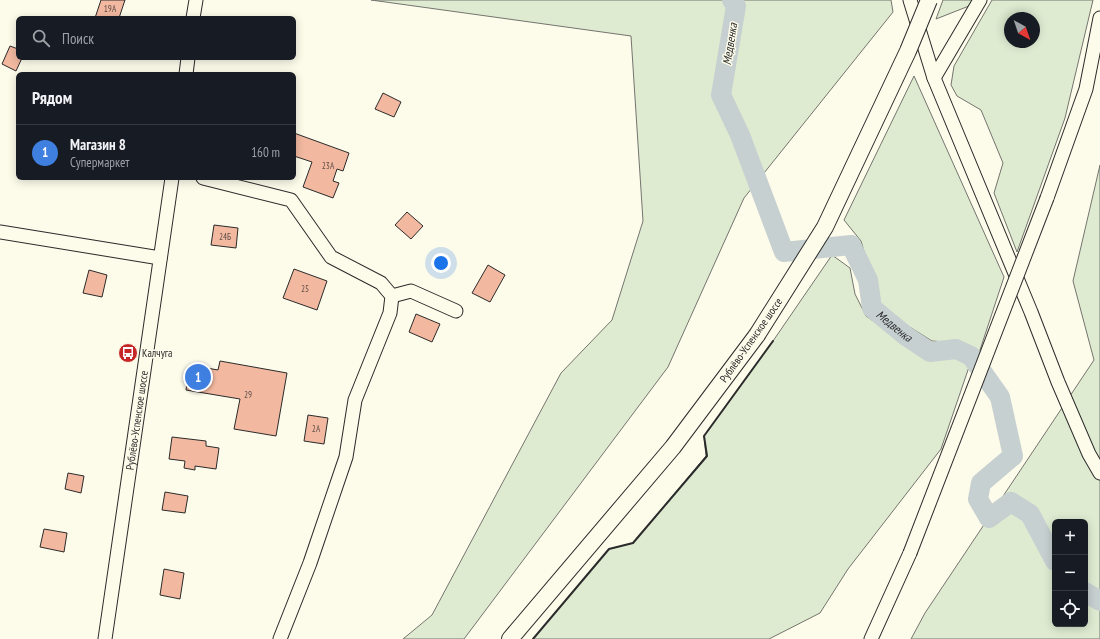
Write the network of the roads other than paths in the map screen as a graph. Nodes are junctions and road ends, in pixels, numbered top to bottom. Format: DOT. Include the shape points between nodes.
graph roads {
  1 [pos="196,0"];
  2 [pos="910,0"];
  3 [pos="928,0"];
  4 [pos="980,0"];
  5 [pos="193,16"];
  6 [pos="1100,18"];
  7 [pos="188,60"];
  8 [pos="186,72"];
  9 [pos="934,78"];
  10 [pos="172,180"];
  11 [pos="211,180"];
  12 [pos="0,232"];
  13 [pos="160,258"];
  14 [pos="392,296"];
  15 [pos="456,311"];
  16 [pos="1100,473"];
  17 [pos="105,639"];
  18 [pos="280,639"];
  19 [pos="510,639"];
  20 [pos="871,639"];
  1 -- 5 [label="street"];
  2 -- 9 [label="street"];
  3 -- 19 [label="main road, Рублёво-Успенское шоссе, bridge" via="908,51 825,227 757,335 673,447"];
  4 -- 9 [label="street"];
  6 -- 20 [label="street, bridge" via="1086,89 1047,198 910,553"];
  7 -- 8 [label="street"];
  9 -- 16 [label="street" via="1058,382 1089,454"];
  10 -- 13 [label="street, Рублёво-Успенское шоссе"];
  11 -- 14 [label="street" via="291,200 331,257 381,283"];
  12 -- 13 [label="street"];
  13 -- 17 [label="street, Рублёво-Успенское шоссе"];
  14 -- 15 [label="street" via="411,291"];
  14 -- 18 [label="street" via="390,313 355,400 346,457 310,563"];
}
